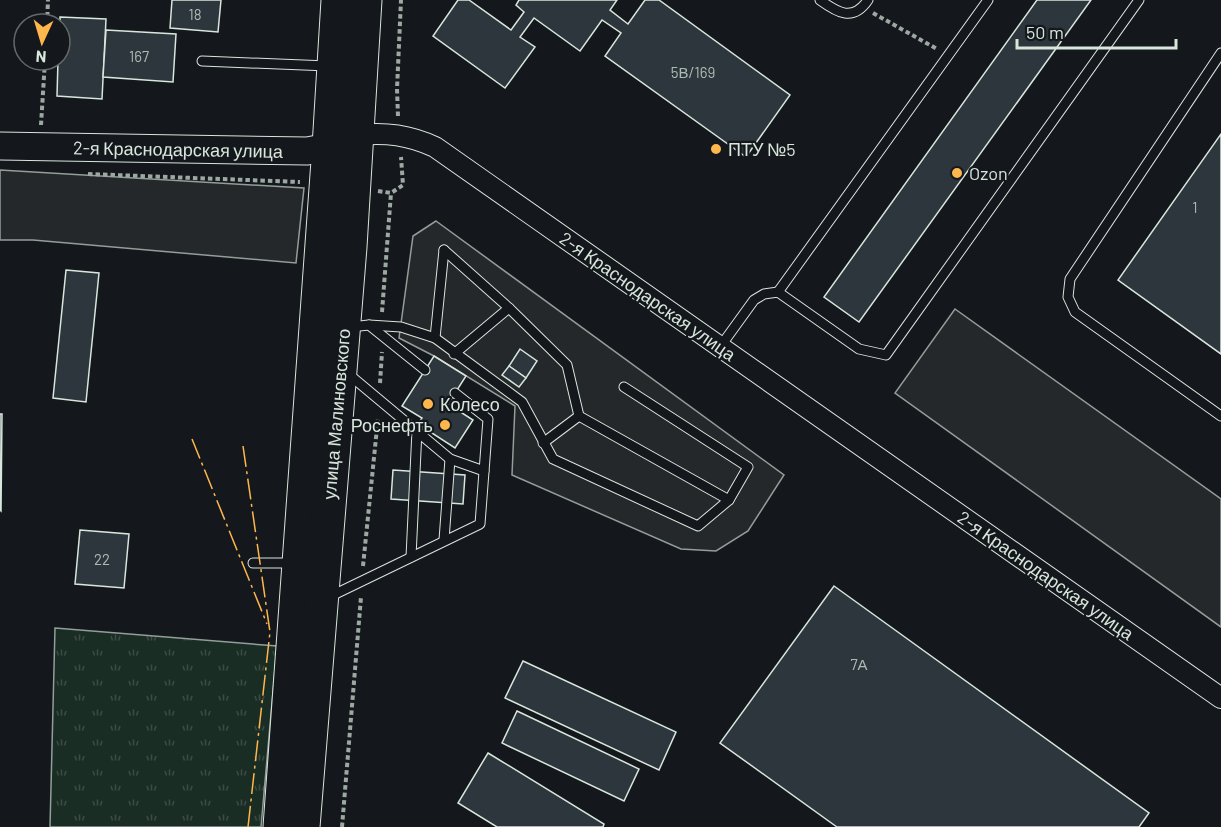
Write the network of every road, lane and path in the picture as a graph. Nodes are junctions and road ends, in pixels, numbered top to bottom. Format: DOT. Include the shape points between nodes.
graph roads {
  1 [pos="338,0"];
  2 [pos="365,0"];
  3 [pos="401,0"];
  4 [pos="820,0"];
  5 [pos="988,0"];
  6 [pos="1139,0"];
  7 [pos="866,4"];
  8 [pos="1221,53"];
  9 [pos="949,55"];
  10 [pos="202,61"];
  11 [pos="334,66"];
  12 [pos="44,72"];
  13 [pos="397,89"];
  14 [pos="41,126"];
  15 [pos="344,141"];
  16 [pos="0,146"];
  17 [pos="82,173"];
  18 [pos="304,182"];
  19 [pos="403,185"];
  20 [pos="778,292"];
  21 [pos="509,308"];
  22 [pos="356,326"];
  23 [pos="382,331"];
  24 [pos="435,338"];
  25 [pos="720,347"];
  26 [pos="454,354"];
  27 [pos="340,367"];
  28 [pos="425,370"];
  29 [pos="624,387"];
  30 [pos="455,393"];
  31 [pos="380,400"];
  32 [pos="579,416"];
  33 [pos="1221,416"];
  34 [pos="417,430"];
  35 [pos="543,443"];
  36 [pos="450,459"];
  37 [pos="484,471"];
  38 [pos="729,500"];
  39 [pos="444,540"];
  40 [pos="411,557"];
  41 [pos="253,563"];
  42 [pos="299,563"];
  43 [pos="362,581"];
  44 [pos="321,600"];
  45 [pos="1221,698"];
  46 [pos="280,827"];
  47 [pos="303,827"];
  48 [pos="342,827"];
  1 -- 11 [label="highway, улица Малиновского"];
  2 -- 15 [label="highway, улица Малиновского"];
  3 -- 13 [label="path"];
  4 -- 7 [label="lane" via="845,13 855,13"];
  5 -- 9 [label="lane"];
  6 -- 20 [label="lane" via="886,355 859,349"];
  7 -- 9 [label="path"];
  8 -- 33 [label="lane" via="1070,279 1068,297 1075,312"];
  9 -- 20 [label="lane"];
  10 -- 11 [label="lane"];
  11 -- 15 [label="highway, улица Малиновского"];
  12 -- 14 [label="path"];
  15 -- 16 [label="street, 2-я Краснодарская улица" via="307,151"];
  15 -- 22 [label="highway, улица Малиновского"];
  15 -- 25 [label="street, 2-я Краснодарская улица" via="378,133 399,134 435,147"];
  15 -- 42 [label="highway, улица Малиновского"];
  17 -- 18 [label="path"];
  19 -- 23 [label="path" via="391,193"];
  20 -- 25 [label="lane" via="754,300"];
  21 -- 24 [label="lane" via="444,250"];
  21 -- 26 [label="lane"];
  21 -- 32 [label="lane" via="567,365"];
  22 -- 23 [label="lane"];
  22 -- 27 [label="highway, улица Малиновского"];
  23 -- 24 [label="lane" via="401,327"];
  23 -- 28 [label="lane"];
  23 -- 31 [label="path"];
  24 -- 26 [label="lane"];
  25 -- 45 [label="street, 2-я Краснодарская улица"];
  26 -- 35 [label="lane" via="522,402"];
  27 -- 31 [label="lane"];
  27 -- 44 [label="highway, улица Малиновского"];
  29 -- 38 [label="lane" via="748,467"];
  30 -- 37 [label="lane" via="488,419"];
  31 -- 34 [label="lane"];
  31 -- 43 [label="path"];
  32 -- 35 [label="lane"];
  32 -- 38 [label="lane"];
  34 -- 36 [label="lane"];
  34 -- 40 [label="lane"];
  35 -- 38 [label="lane" via="552,459 698,526"];
  36 -- 37 [label="lane"];
  36 -- 39 [label="lane"];
  37 -- 39 [label="lane" via="480,524"];
  39 -- 40 [label="lane"];
  40 -- 43 [label="lane"];
  41 -- 42 [label="lane"];
  42 -- 46 [label="highway, улица Малиновского"];
  43 -- 44 [label="lane"];
  43 -- 48 [label="path"];
  44 -- 47 [label="highway, улица Малиновского"];
}
